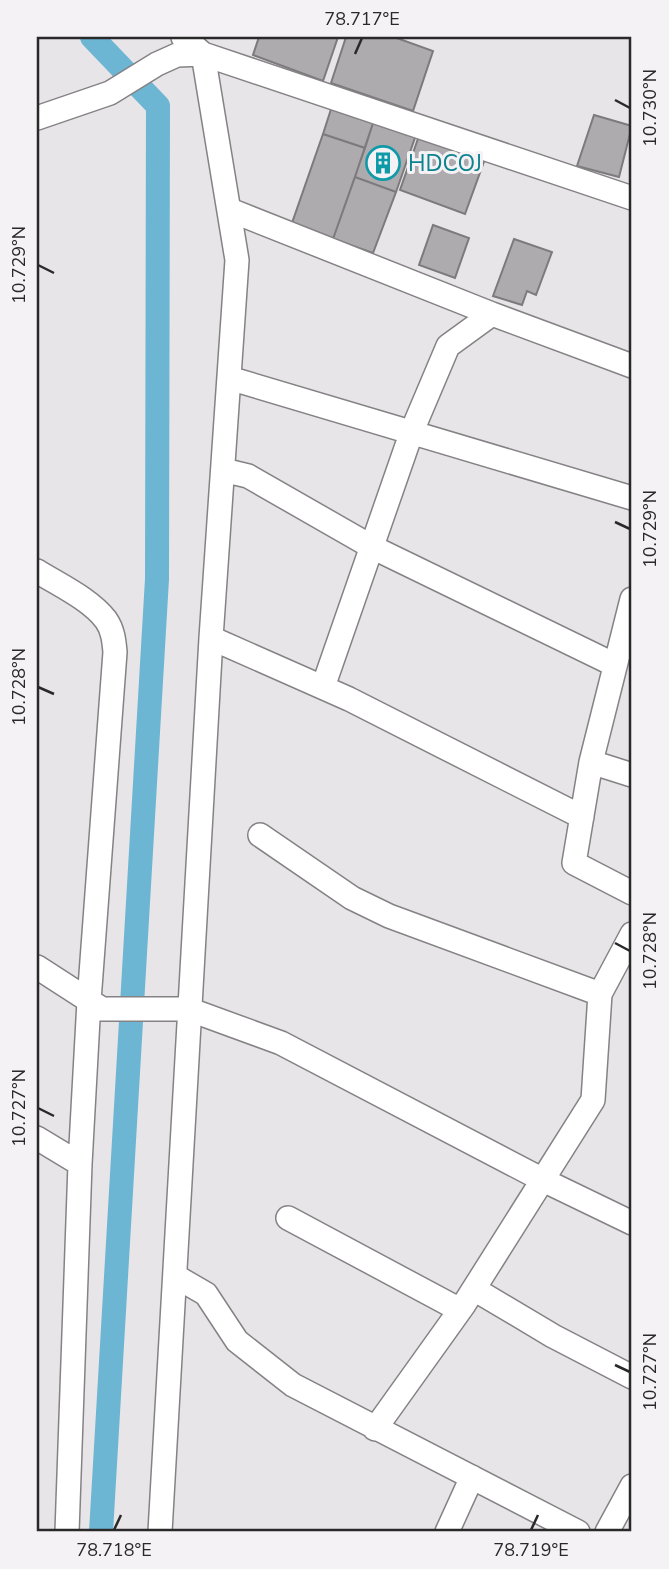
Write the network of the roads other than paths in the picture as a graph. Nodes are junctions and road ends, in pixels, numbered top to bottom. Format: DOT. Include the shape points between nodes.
graph roads {
  1 [pos="183,37"];
  2 [pos="204,54"];
  3 [pos="37,118"];
  4 [pos="632,198"];
  5 [pos="230,210"];
  6 [pos="492,314"];
  7 [pos="632,366"];
  8 [pos="229,378"];
  9 [pos="412,431"];
  10 [pos="223,470"];
  11 [pos="632,498"];
  12 [pos="372,547"];
  13 [pos="37,571"];
  14 [pos="632,599"];
  15 [pos="211,638"];
  16 [pos="615,665"];
  17 [pos="323,687"];
  18 [pos="591,762"];
  19 [pos="632,775"];
  20 [pos="582,817"];
  21 [pos="260,835"];
  22 [pos="632,893"];
  23 [pos="632,934"];
  24 [pos="37,967"];
  25 [pos="600,994"];
  26 [pos="96,1005"];
  27 [pos="179,1009"];
  28 [pos="37,1138"];
  29 [pos="80,1164"];
  30 [pos="543,1181"];
  31 [pos="288,1218"];
  32 [pos="632,1223"];
  33 [pos="174,1276"];
  34 [pos="474,1289"];
  35 [pos="460,1310"];
  36 [pos="632,1377"];
  37 [pos="375,1429"];
  38 [pos="472,1478"];
  39 [pos="632,1486"];
  40 [pos="67,1532"];
  41 [pos="160,1532"];
  42 [pos="447,1532"];
  43 [pos="578,1532"];
  44 [pos="607,1532"];
  1 -- 2 [label="street"];
  2 -- 3 [label="street" via="177,55 110,93"];
  2 -- 4 [label="street"];
  2 -- 5 [label="street"];
  5 -- 6 [label="street"];
  5 -- 8 [label="street" via="237,260"];
  6 -- 7 [label="street"];
  6 -- 9 [label="street" via="448,346"];
  8 -- 9 [label="street"];
  8 -- 10 [label="street"];
  9 -- 11 [label="street"];
  9 -- 12 [label="street"];
  10 -- 12 [label="street" via="248,476"];
  10 -- 15 [label="street"];
  12 -- 16 [label="street"];
  12 -- 17 [label="street"];
  13 -- 26 [label="street" via="90,605 106,620 113,635"];
  14 -- 16 [label="street"];
  15 -- 17 [label="street"];
  15 -- 27 [label="street"];
  16 -- 18 [label="street"];
  17 -- 20 [label="street"];
  18 -- 19 [label="street"];
  18 -- 20 [label="street"];
  20 -- 22 [label="street" via="574,863"];
  21 -- 25 [label="street" via="352,898 389,916"];
  23 -- 25 [label="street"];
  24 -- 26 [label="street"];
  25 -- 30 [label="street" via="593,1100"];
  26 -- 27 [label="street"];
  26 -- 29 [label="street"];
  27 -- 30 [label="street" via="281,1043"];
  27 -- 33 [label="street"];
  28 -- 29 [label="street"];
  29 -- 40 [label="street"];
  30 -- 32 [label="street"];
  30 -- 34 [label="street"];
  31 -- 35 [label="street"];
  33 -- 37 [label="street" via="206,1294 237,1341 293,1385"];
  33 -- 41 [label="street"];
  34 -- 35 [label="street"];
  34 -- 36 [label="street"];
  35 -- 37 [label="street"];
  37 -- 38 [label="street"];
  38 -- 42 [label="street"];
  38 -- 43 [label="street"];
  39 -- 44 [label="street"];
}
